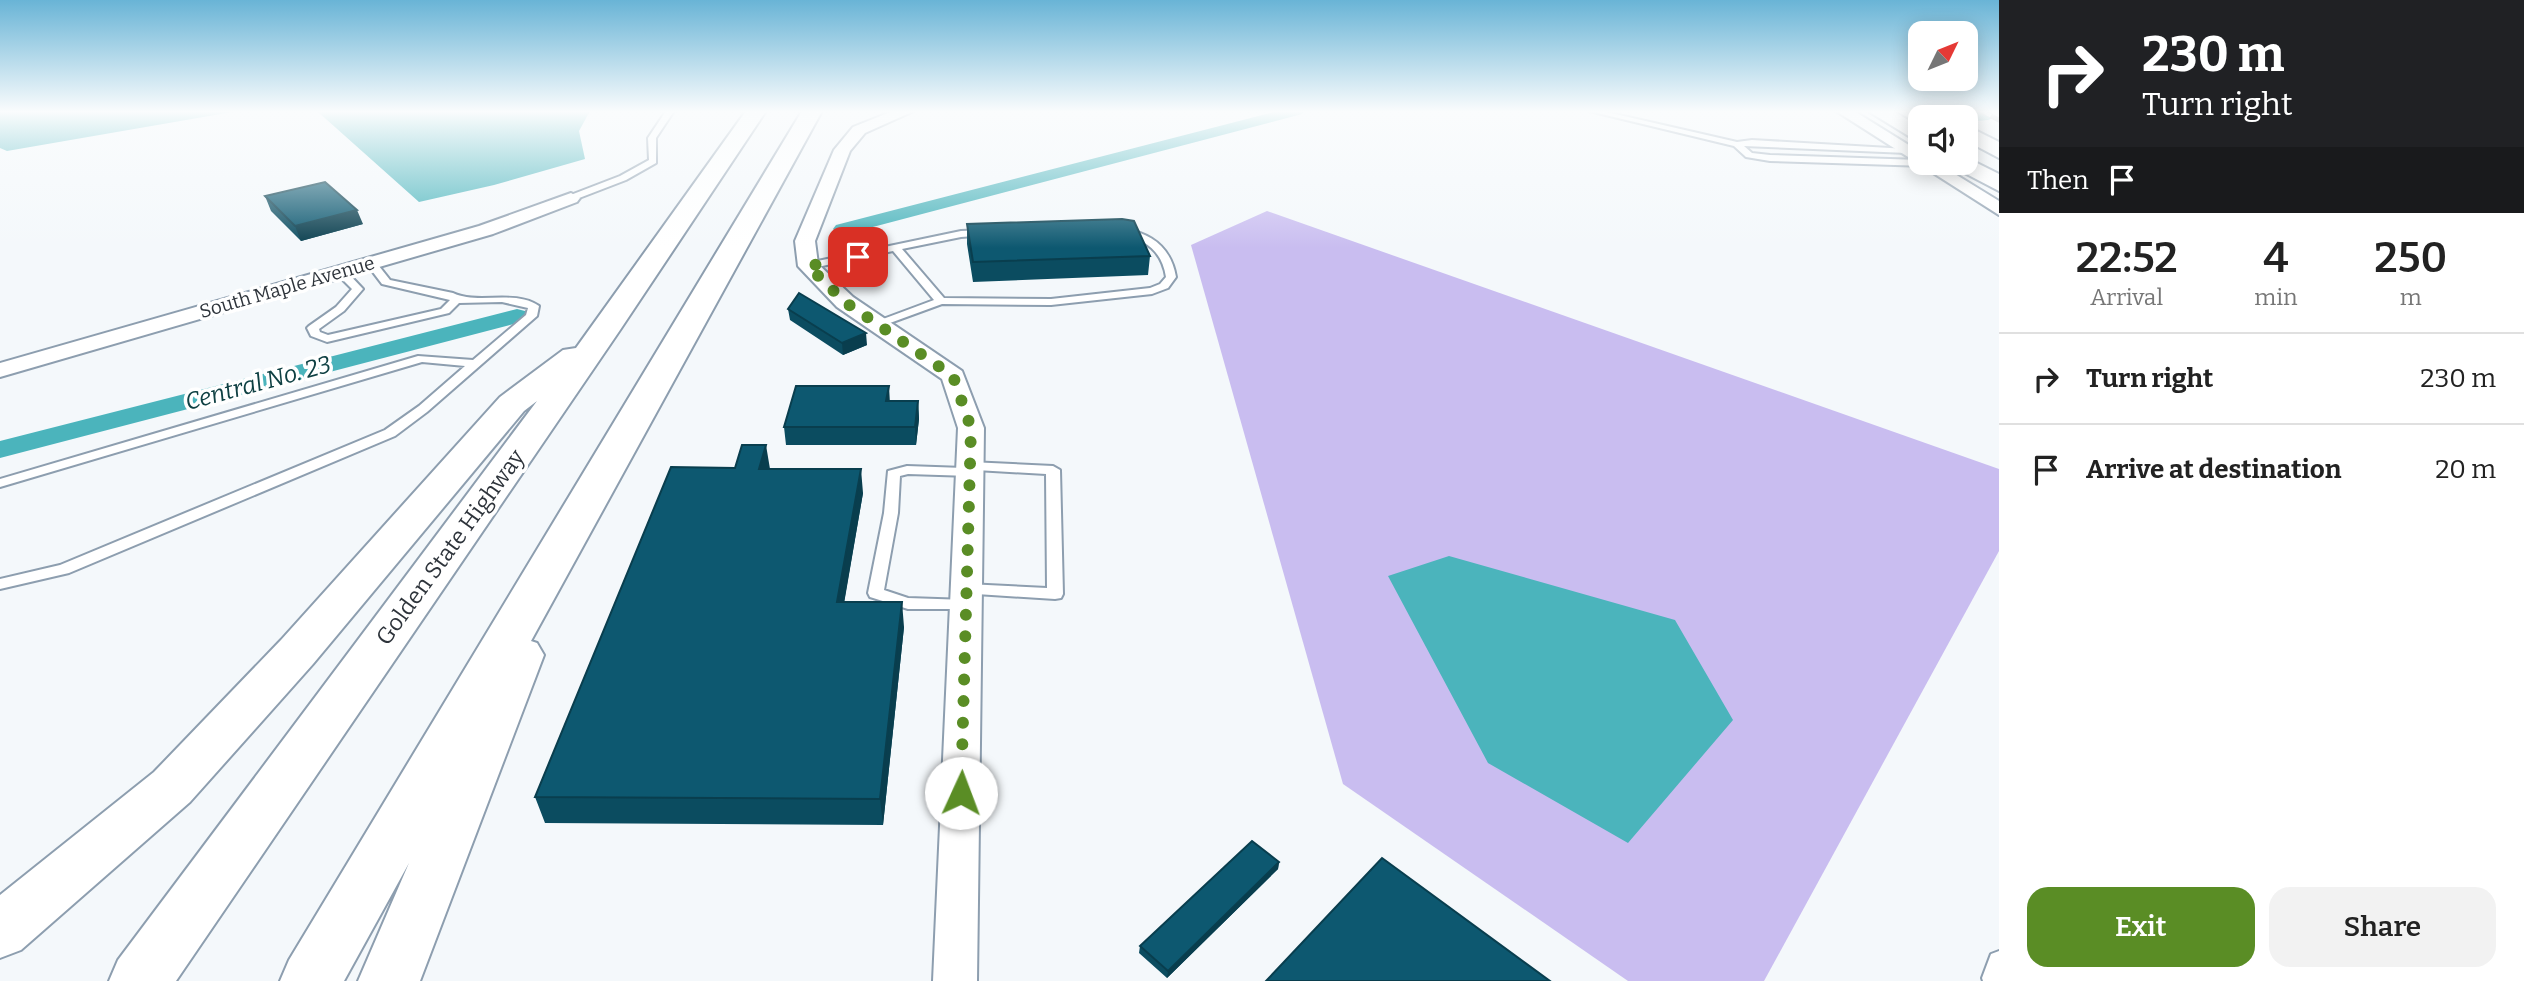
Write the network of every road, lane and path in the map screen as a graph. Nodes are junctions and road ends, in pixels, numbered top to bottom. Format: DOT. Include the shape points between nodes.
graph roads {
  1 [pos="653,157"];
  2 [pos="725,157"];
  3 [pos="786,157"];
  4 [pos="839,157"];
  5 [pos="1761,157"];
  6 [pos="1908,162"];
  7 [pos="1978,172"];
  8 [pos="1945,175"];
  9 [pos="1999,184"];
  10 [pos="571,198"];
  11 [pos="1999,209"];
  12 [pos="1109,229"];
  13 [pos="993,232"];
  14 [pos="897,249"];
  15 [pos="371,263"];
  16 [pos="808,266"];
  17 [pos="341,272"];
  18 [pos="456,300"];
  19 [pos="941,301"];
  20 [pos="879,324"];
  21 [pos="606,333"];
  22 [pos="475,364"];
  23 [pos="0,370"];
  24 [pos="970,469"];
  25 [pos="0,483"];
  26 [pos="575,522"];
  27 [pos="0,584"];
  28 [pos="967,597"];
  29 [pos="0,930"];
  30 [pos="1999,961"];
  31 [pos="139,981"];
  32 [pos="311,981"];
  33 [pos="389,981"];
  34 [pos="955,981"];
  35 [pos="1995,981"];
  1 -- 10 [label="lane" via="644,169"];
  2 -- 21 [label="main road, Golden State Highway"];
  3 -- 26 [label="main road"];
  4 -- 16 [label="street" via="805,241"];
  5 -- 6 [label="lane"];
  7 -- 9 [label="main road"];
  8 -- 11 [label="street"];
  10 -- 15 [label="street, South Maple Avenue" via="486,230"];
  12 -- 19 [label="lane" via="1150,239 1170,265 1171,277 1164,286 1051,302"];
  13 -- 14 [label="lane" via="961,234"];
  14 -- 16 [label="lane"];
  14 -- 19 [label="lane"];
  15 -- 17 [label="street, South Maple Avenue"];
  15 -- 18 [label="lane" via="386,282"];
  16 -- 20 [label="street" via="845,302"];
  17 -- 18 [label="lane" via="358,289 313,328 327,339 445,311"];
  17 -- 23 [label="street, South Maple Avenue"];
  18 -- 22 [label="lane" via="502,299 532,311"];
  19 -- 20 [label="lane"];
  20 -- 24 [label="street" via="953,376 971,428"];
  21 -- 29 [label="main road" via="512,404 297,652 172,787"];
  21 -- 31 [label="main road, Golden State Highway"];
  22 -- 25 [label="lane" via="422,358"];
  22 -- 27 [label="lane" via="390,433 64,569"];
  24 -- 28 [label="street"];
  24 -- 28 [label="lane" via="893,474 891,513 876,593 901,602"];
  24 -- 28 [label="lane" via="1053,470 1055,594"];
  26 -- 32 [label="main road"];
  26 -- 33 [label="main road"];
  28 -- 34 [label="street"];
  30 -- 35 [label="lane"];
}
